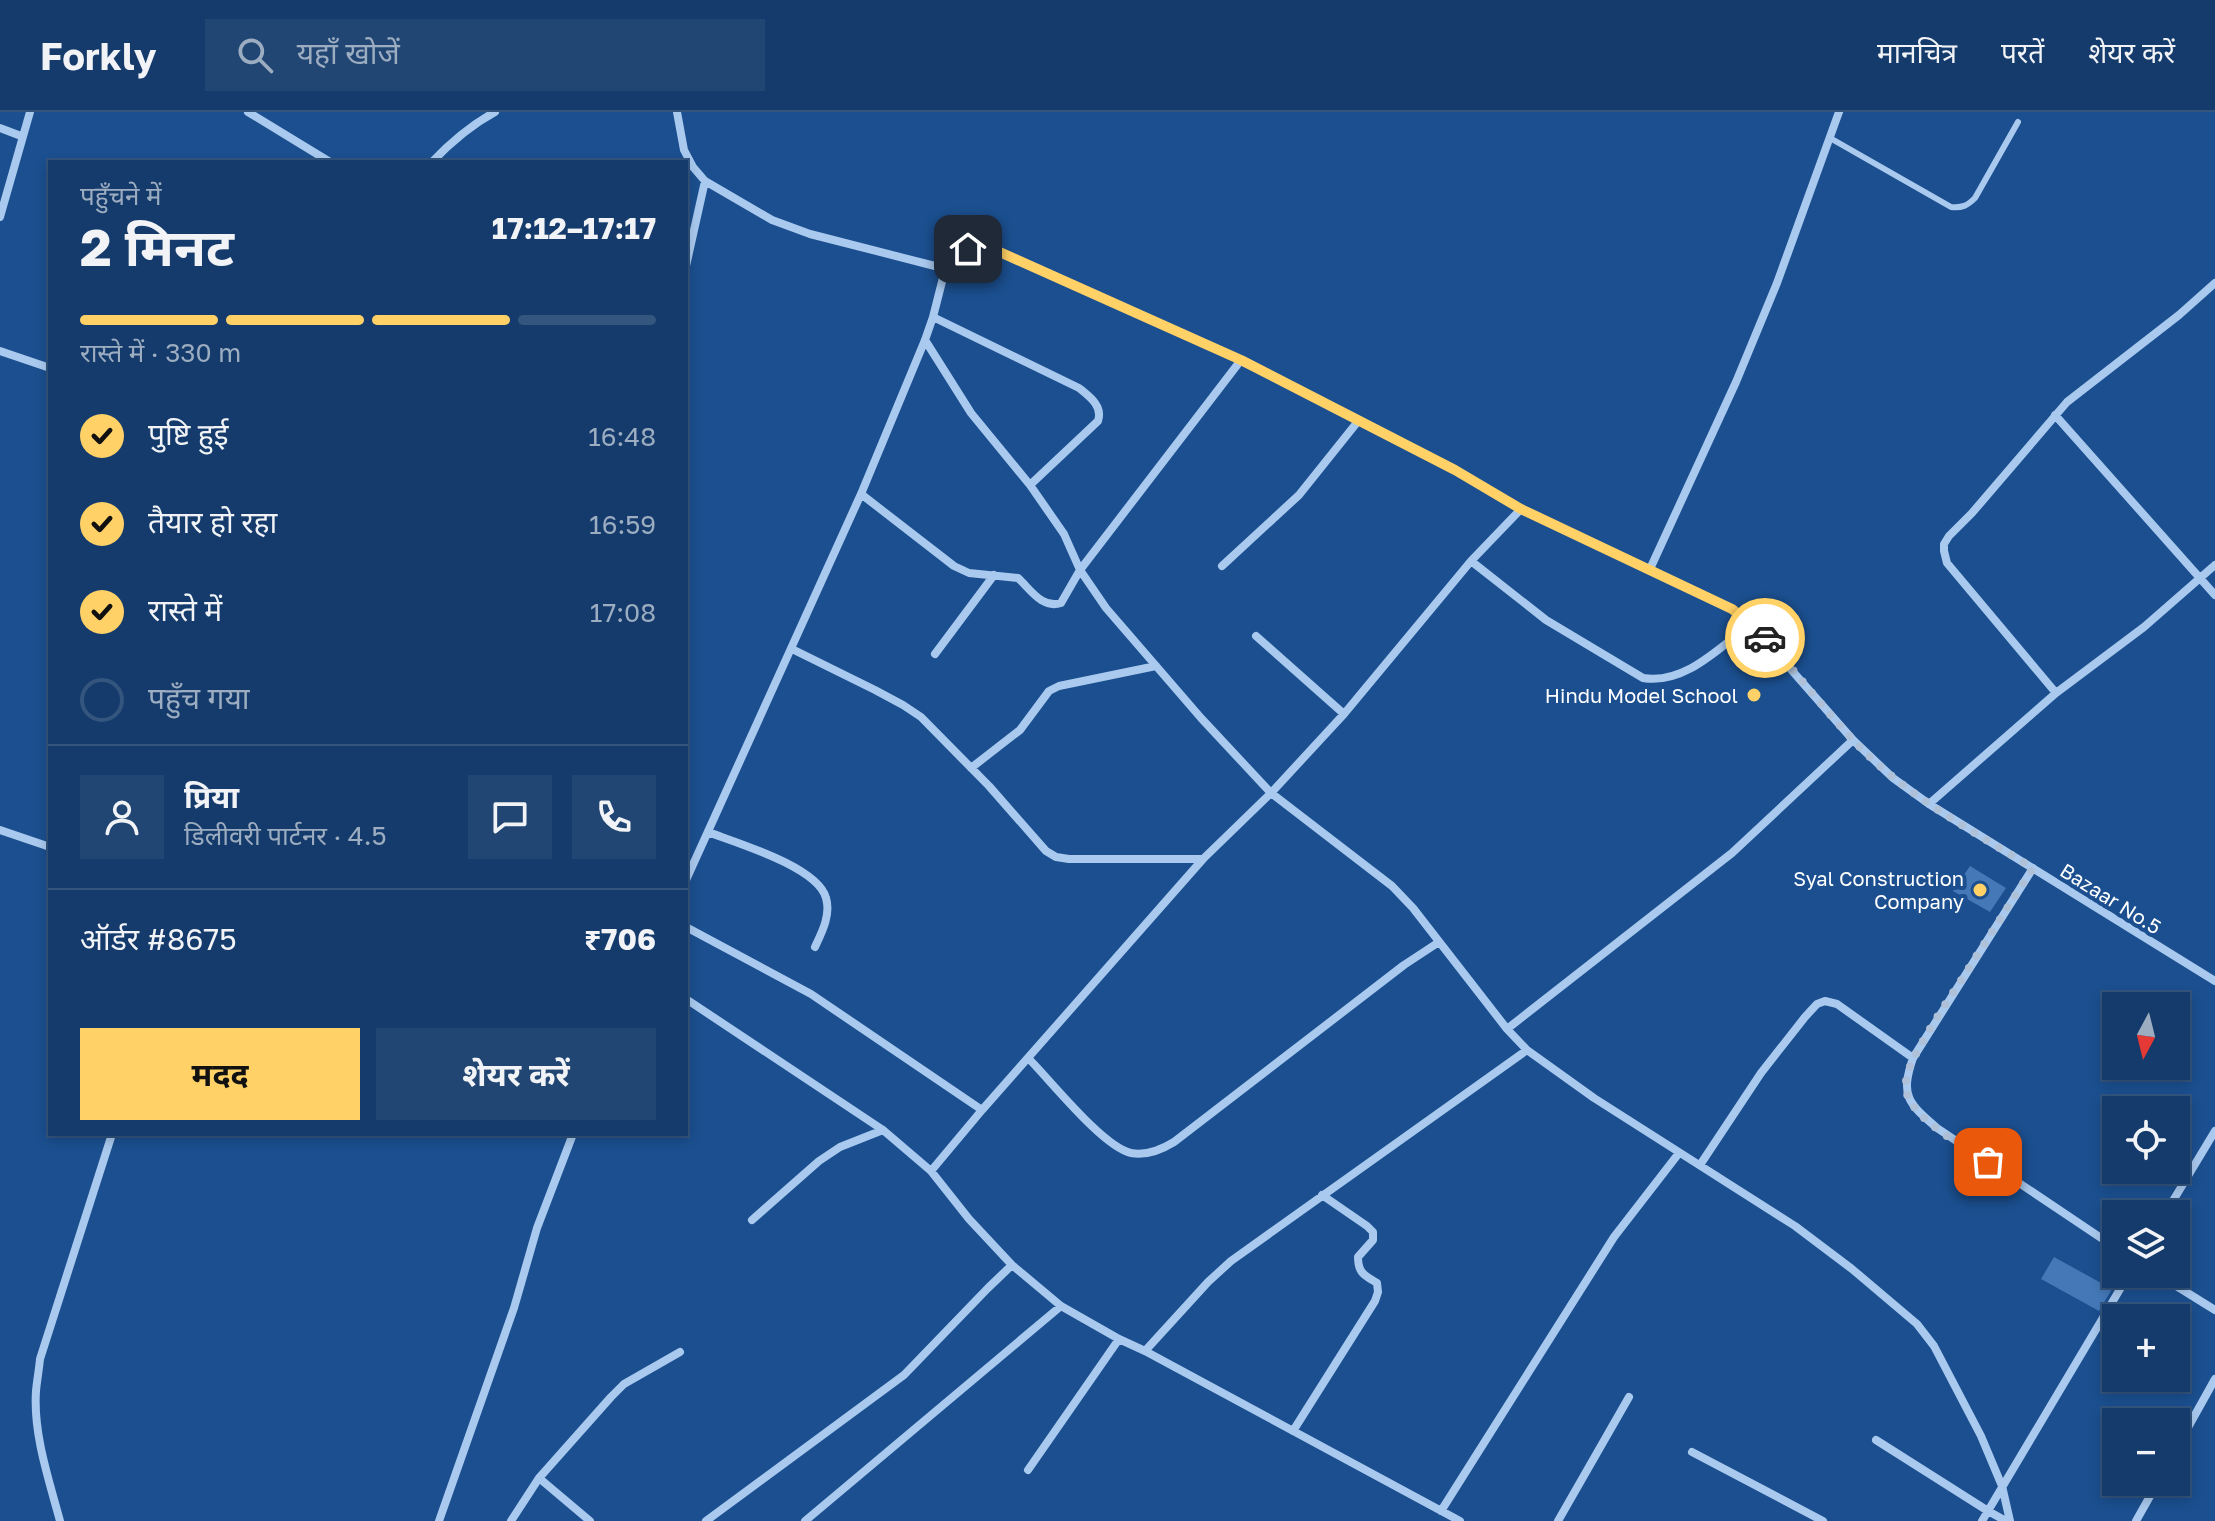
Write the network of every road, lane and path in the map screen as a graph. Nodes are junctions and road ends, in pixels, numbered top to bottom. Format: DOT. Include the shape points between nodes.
graph roads {
  1 [pos="30,112"];
  2 [pos="248,112"];
  3 [pos="495,112"];
  4 [pos="677,112"];
  5 [pos="1839,112"];
  6 [pos="2018,122"];
  7 [pos="0,128"];
  8 [pos="21,136"];
  9 [pos="1830,138"];
  10 [pos="327,160"];
  11 [pos="434,160"];
  12 [pos="705,181"];
  13 [pos="0,217"];
  14 [pos="688,257"];
  15 [pos="946,266"];
  16 [pos="2215,283"];
  17 [pos="933,317"];
  18 [pos="925,340"];
  19 [pos="0,351"];
  20 [pos="1241,360"];
  21 [pos="48,367"];
  22 [pos="2055,415"];
  23 [pos="1359,420"];
  24 [pos="1030,485"];
  25 [pos="861,494"];
  26 [pos="1521,509"];
  27 [pos="1471,561"];
  28 [pos="2215,565"];
  29 [pos="1222,566"];
  30 [pos="1650,569"];
  31 [pos="1080,570"];
  32 [pos="994,575"];
  33 [pos="2199,577"];
  34 [pos="2215,595"];
  35 [pos="1751,624"];
  36 [pos="1256,636"];
  37 [pos="792,649"];
  38 [pos="935,654"];
  39 [pos="1156,666"];
  40 [pos="2056,693"];
  41 [pos="1344,714"];
  42 [pos="1853,740"];
  43 [pos="971,768"];
  44 [pos="1271,793"];
  45 [pos="1929,804"];
  46 [pos="0,830"];
  47 [pos="708,832"];
  48 [pos="48,846"];
  49 [pos="1203,859"];
  50 [pos="2033,868"];
  51 [pos="688,876"];
  52 [pos="688,928"];
  53 [pos="1439,942"];
  54 [pos="815,947"];
  55 [pos="2215,981"];
  56 [pos="688,1000"];
  57 [pos="1507,1029"];
  58 [pos="1527,1050"];
  59 [pos="1913,1058"];
  60 [pos="1029,1059"];
  61 [pos="982,1110"];
  62 [pos="883,1130"];
  63 [pos="2215,1131"];
  64 [pos="111,1136"];
  65 [pos="572,1136"];
  66 [pos="1679,1153"];
  67 [pos="1700,1165"];
  68 [pos="931,1171"];
  69 [pos="1322,1195"];
  70 [pos="2173,1200"];
  71 [pos="752,1220"];
  72 [pos="2102,1239"];
  73 [pos="1012,1265"];
  74 [pos="2121,1288"];
  75 [pos="2180,1288"];
  76 [pos="1061,1306"];
  77 [pos="2215,1310"];
  78 [pos="1119,1339"];
  79 [pos="1145,1351"];
  80 [pos="680,1352"];
  81 [pos="2215,1379"];
  82 [pos="1629,1397"];
  83 [pos="2190,1424"];
  84 [pos="1293,1431"];
  85 [pos="1876,1440"];
  86 [pos="1692,1452"];
  87 [pos="1028,1470"];
  88 [pos="539,1478"];
  89 [pos="2002,1486"];
  90 [pos="2150,1496"];
  91 [pos="1441,1511"];
  92 [pos="1988,1511"];
  93 [pos="809,1520"];
  94 [pos="60,1521"];
  95 [pos="439,1521"];
  96 [pos="511,1521"];
  97 [pos="590,1521"];
  98 [pos="706,1521"];
  99 [pos="1460,1521"];
  100 [pos="1558,1521"];
  101 [pos="1823,1521"];
  102 [pos="1982,1521"];
  103 [pos="2008,1521"];
  104 [pos="2136,1521"];
  1 -- 8 [label="street"];
  2 -- 10 [label="street"];
  3 -- 11 [label="street"];
  4 -- 12 [label="street" via="684,150"];
  5 -- 9 [label="street"];
  6 -- 9 [label="lane" via="1975,198 1961,208"];
  7 -- 8 [label="street"];
  8 -- 13 [label="street"];
  9 -- 30 [label="street" via="1736,382"];
  12 -- 14 [label="street"];
  12 -- 15 [label="street" via="772,220 810,234"];
  15 -- 17 [label="street"];
  15 -- 20 [label="street, Bazaar No.5" via="975,245 984,245"];
  16 -- 22 [label="street"];
  17 -- 18 [label="street"];
  17 -- 24 [label="street" via="1079,388 1097,405 1098,421"];
  18 -- 24 [label="street" via="971,413"];
  18 -- 25 [label="street"];
  19 -- 21 [label="street"];
  20 -- 23 [label="street, Bazaar No.5"];
  20 -- 31 [label="street"];
  22 -- 33 [label="street"];
  22 -- 40 [label="street" via="1949,536 1944,551 1947,563"];
  23 -- 26 [label="street, Bazaar No.5"];
  23 -- 29 [label="street" via="1299,495"];
  24 -- 31 [label="street" via="1064,534"];
  25 -- 32 [label="street" via="954,566"];
  25 -- 37 [label="street"];
  26 -- 27 [label="street"];
  26 -- 30 [label="street, Bazaar No.5"];
  27 -- 35 [label="street" via="1546,620 1643,678 1686,672"];
  27 -- 41 [label="street"];
  28 -- 33 [label="street"];
  30 -- 35 [label="street, Bazaar No.5" via="1732,609"];
  31 -- 32 [label="street" via="1061,603 1053,606 1018,578"];
  31 -- 39 [label="street"];
  32 -- 38 [label="street"];
  33 -- 34 [label="street"];
  33 -- 40 [label="street" via="2144,627"];
  35 -- 42 [label="street, Bazaar No.5"];
  36 -- 41 [label="street"];
  37 -- 43 [label="street" via="903,705"];
  37 -- 47 [label="street"];
  39 -- 43 [label="street" via="1049,691 1020,730"];
  39 -- 44 [label="street"];
  40 -- 45 [label="street"];
  41 -- 44 [label="street"];
  42 -- 45 [label="street, Bazaar No.5"];
  42 -- 57 [label="street" via="1732,853"];
  43 -- 49 [label="street" via="1056,857"];
  44 -- 49 [label="street"];
  44 -- 53 [label="street" via="1392,886"];
  45 -- 50 [label="street, Bazaar No.5"];
  46 -- 48 [label="street"];
  47 -- 51 [label="street"];
  47 -- 54 [label="street" via="792,865 823,889 828,912"];
  49 -- 60 [label="street"];
  50 -- 55 [label="street, Bazaar No.5"];
  50 -- 59 [label="street"];
  52 -- 61 [label="street" via="811,994"];
  53 -- 57 [label="street"];
  53 -- 60 [label="street" via="1158,1151 1131,1153 1104,1138"];
  56 -- 62 [label="street"];
  57 -- 58 [label="street"];
  58 -- 66 [label="street"];
  58 -- 69 [label="street"];
  59 -- 67 [label="street" via="1837,1004 1817,1004 1761,1073"];
  59 -- 72 [label="street" via="1905,1089 1920,1114"];
  60 -- 61 [label="street"];
  61 -- 68 [label="street"];
  62 -- 68 [label="street"];
  62 -- 71 [label="street" via="819,1161"];
  63 -- 70 [label="street"];
  64 -- 94 [label="street" via="40,1359 37,1419"];
  65 -- 95 [label="street"];
  66 -- 67 [label="street"];
  66 -- 91 [label="street" via="1614,1237"];
  67 -- 89 [label="street" via="1795,1226 1917,1324 1950,1376"];
  68 -- 73 [label="street"];
  69 -- 79 [label="street" via="1231,1261"];
  69 -- 84 [label="street" via="1373,1232 1358,1267 1377,1283 1378,1292"];
  73 -- 76 [label="street"];
  73 -- 98 [label="street" via="904,1375"];
  74 -- 89 [label="street"];
  75 -- 77 [label="street"];
  76 -- 78 [label="street"];
  76 -- 93 [label="street"];
  78 -- 79 [label="street"];
  78 -- 87 [label="street"];
  79 -- 84 [label="street"];
  80 -- 88 [label="street" via="624,1384"];
  81 -- 83 [label="street"];
  82 -- 100 [label="street"];
  84 -- 91 [label="street"];
  85 -- 92 [label="street"];
  86 -- 101 [label="street"];
  88 -- 96 [label="street"];
  88 -- 97 [label="street"];
  89 -- 92 [label="street"];
  89 -- 103 [label="street"];
  90 -- 104 [label="street"];
  91 -- 99 [label="street"];
  92 -- 102 [label="street"];
  92 -- 103 [label="street"];
}
